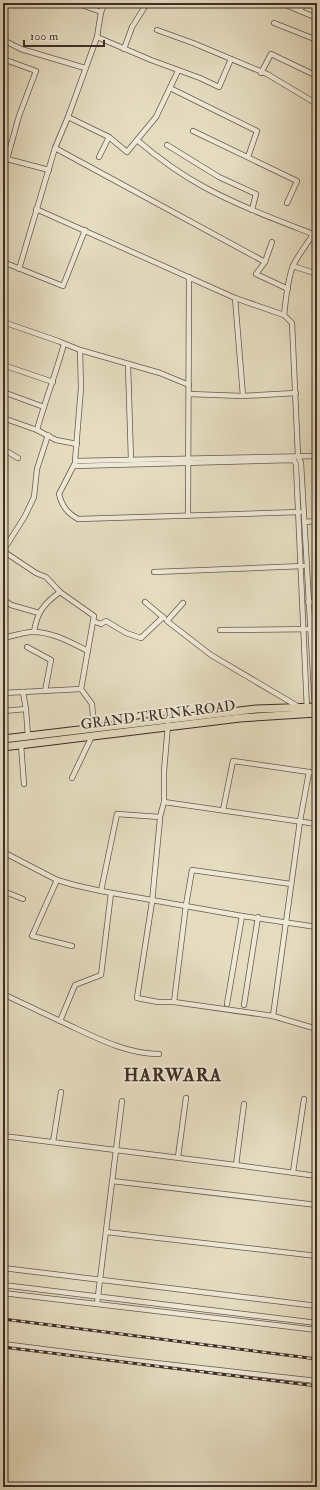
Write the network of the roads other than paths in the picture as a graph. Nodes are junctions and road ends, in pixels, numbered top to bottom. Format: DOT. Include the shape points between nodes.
graph roads {
  1 [pos="77,3"];
  2 [pos="105,3"];
  3 [pos="281,3"];
  4 [pos="304,3"];
  5 [pos="144,8"];
  6 [pos="300,11"];
  7 [pos="101,12"];
  8 [pos="317,18"];
  9 [pos="274,23"];
  10 [pos="157,30"];
  11 [pos="97,37"];
  12 [pos="3,40"];
  13 [pos="317,40"];
  14 [pos="124,49"];
  15 [pos="231,58"];
  16 [pos="3,59"];
  17 [pos="85,68"];
  18 [pos="178,71"];
  19 [pos="261,73"];
  20 [pos="317,76"];
  21 [pos="170,88"];
  22 [pos="317,104"];
  23 [pos="68,117"];
  24 [pos="193,131"];
  25 [pos="109,137"];
  26 [pos="137,140"];
  27 [pos="167,145"];
  28 [pos="55,148"];
  29 [pos="99,157"];
  30 [pos="248,157"];
  31 [pos="5,159"];
  32 [pos="48,170"];
  33 [pos="287,203"];
  34 [pos="36,209"];
  35 [pos="252,210"];
  36 [pos="317,226"];
  37 [pos="85,230"];
  38 [pos="314,234"];
  39 [pos="272,242"];
  40 [pos="3,262"];
  41 [pos="264,262"];
  42 [pos="293,266"];
  43 [pos="19,269"];
  44 [pos="317,274"];
  45 [pos="189,277"];
  46 [pos="288,289"];
  47 [pos="236,298"];
  48 [pos="284,315"];
  49 [pos="3,322"];
  50 [pos="64,344"];
  51 [pos="80,350"];
  52 [pos="3,364"];
  53 [pos="128,365"];
  54 [pos="53,382"];
  55 [pos="189,385"];
  56 [pos="3,392"];
  57 [pos="296,393"];
  58 [pos="190,394"];
  59 [pos="244,396"];
  60 [pos="44,407"];
  61 [pos="3,418"];
  62 [pos="37,430"];
  63 [pos="48,435"];
  64 [pos="77,444"];
  65 [pos="3,449"];
  66 [pos="298,456"];
  67 [pos="317,456"];
  68 [pos="18,458"];
  69 [pos="131,460"];
  70 [pos="189,461"];
  71 [pos="75,463"];
  72 [pos="301,512"];
  73 [pos="188,516"];
  74 [pos="317,521"];
  75 [pos="304,522"];
  76 [pos="3,551"];
  77 [pos="300,566"];
  78 [pos="307,566"];
  79 [pos="154,572"];
  80 [pos="60,592"];
  81 [pos="3,599"];
  82 [pos="145,602"];
  83 [pos="308,602"];
  84 [pos="317,602"];
  85 [pos="183,603"];
  86 [pos="39,613"];
  87 [pos="162,617"];
  88 [pos="93,621"];
  89 [pos="167,621"];
  90 [pos="317,629"];
  91 [pos="220,630"];
  92 [pos="303,630"];
  93 [pos="310,630"];
  94 [pos="34,632"];
  95 [pos="3,638"];
  96 [pos="27,647"];
  97 [pos="88,651"];
  98 [pos="81,689"];
  99 [pos="45,691"];
  100 [pos="23,692"];
  101 [pos="3,693"];
  102 [pos="299,707"];
  103 [pos="26,709"];
  104 [pos="307,710"];
  105 [pos="316,710"];
  106 [pos="3,711"];
  107 [pos="168,724"];
  108 [pos="94,728"];
  109 [pos="92,736"];
  110 [pos="28,737"];
  111 [pos="3,739"];
  112 [pos="21,746"];
  113 [pos="3,747"];
  114 [pos="308,772"];
  115 [pos="317,773"];
  116 [pos="72,778"];
  117 [pos="24,784"];
  118 [pos="164,802"];
  119 [pos="223,810"];
  120 [pos="160,819"];
  121 [pos="300,821"];
  122 [pos="317,824"];
  123 [pos="3,852"];
  124 [pos="57,880"];
  125 [pos="291,884"];
  126 [pos="3,891"];
  127 [pos="102,891"];
  128 [pos="111,893"];
  129 [pos="22,899"];
  130 [pos="152,900"];
  131 [pos="186,905"];
  132 [pos="242,916"];
  133 [pos="258,917"];
  134 [pos="286,922"];
  135 [pos="317,927"];
  136 [pos="72,946"];
  137 [pos="3,994"];
  138 [pos="174,1002"];
  139 [pos="227,1004"];
  140 [pos="244,1005"];
  141 [pos="273,1016"];
  142 [pos="60,1021"];
  143 [pos="317,1029"];
  144 [pos="159,1054"];
  145 [pos="61,1092"];
  146 [pos="186,1098"];
  147 [pos="304,1099"];
  148 [pos="122,1101"];
  149 [pos="244,1104"];
  150 [pos="3,1136"];
  151 [pos="54,1142"];
  152 [pos="116,1150"];
  153 [pos="178,1157"];
  154 [pos="236,1165"];
  155 [pos="293,1172"];
  156 [pos="317,1176"];
  157 [pos="112,1181"];
  158 [pos="317,1205"];
  159 [pos="106,1232"];
  160 [pos="317,1256"];
  161 [pos="3,1268"];
  162 [pos="100,1280"];
  163 [pos="3,1285"];
  164 [pos="3,1293"];
  165 [pos="98,1296"];
  166 [pos="97,1304"];
  167 [pos="317,1306"];
  168 [pos="317,1323"];
  169 [pos="317,1330"];
  170 [pos="3,1344"];
  171 [pos="317,1381"];
  1 -- 7 [label="street"];
  2 -- 7 [label="street"];
  3 -- 6 [label="street"];
  4 -- 6 [label="street"];
  5 -- 14 [label="street" via="132,28"];
  6 -- 8 [label="street"];
  7 -- 11 [label="street"];
  9 -- 13 [label="street"];
  10 -- 15 [label="street"];
  11 -- 14 [label="street"];
  11 -- 17 [label="street"];
  12 -- 17 [label="street" via="21,49"];
  14 -- 18 [label="street"];
  15 -- 18 [label="street" via="218,87"];
  15 -- 19 [label="street"];
  16 -- 31 [label="street" via="36,71"];
  17 -- 23 [label="street"];
  18 -- 21 [label="street"];
  19 -- 20 [label="street" via="271,54"];
  19 -- 22 [label="street"];
  21 -- 26 [label="street" via="156,117"];
  21 -- 30 [label="street" via="257,131"];
  23 -- 25 [label="street"];
  23 -- 28 [label="street"];
  24 -- 30 [label="street"];
  25 -- 26 [label="street" via="127,152"];
  25 -- 29 [label="street"];
  26 -- 35 [label="street" via="157,157 203,187"];
  27 -- 35 [label="street" via="219,177 256,194"];
  28 -- 32 [label="street"];
  28 -- 41 [label="street"];
  30 -- 33 [label="street" via="297,181"];
  31 -- 32 [label="street"];
  32 -- 34 [label="street"];
  34 -- 37 [label="street"];
  34 -- 43 [label="street"];
  35 -- 38 [label="street"];
  36 -- 38 [label="street"];
  37 -- 43 [label="street" via="63,286"];
  37 -- 45 [label="street"];
  38 -- 42 [label="street"];
  39 -- 41 [label="street"];
  40 -- 43 [label="street"];
  41 -- 46 [label="street" via="256,274"];
  42 -- 44 [label="street"];
  42 -- 46 [label="street"];
  45 -- 47 [label="street"];
  45 -- 55 [label="street"];
  46 -- 48 [label="street"];
  47 -- 48 [label="street"];
  47 -- 59 [label="street"];
  48 -- 57 [label="street" via="292,323"];
  49 -- 50 [label="street"];
  50 -- 51 [label="street"];
  50 -- 54 [label="street"];
  51 -- 53 [label="street"];
  51 -- 64 [label="street" via="81,388"];
  52 -- 54 [label="street"];
  53 -- 55 [label="street" via="160,373"];
  53 -- 69 [label="street"];
  54 -- 60 [label="street"];
  55 -- 58 [label="street"];
  56 -- 60 [label="street"];
  57 -- 59 [label="street"];
  57 -- 66 [label="street"];
  58 -- 59 [label="street"];
  58 -- 70 [label="street"];
  60 -- 62 [label="street"];
  61 -- 62 [label="street"];
  62 -- 63 [label="street"];
  63 -- 64 [label="street" via="56,440"];
  63 -- 76 [label="street" via="37,469 34,497"];
  64 -- 71 [label="street"];
  65 -- 68 [label="street"];
  66 -- 67 [label="street"];
  66 -- 70 [label="street"];
  66 -- 72 [label="street" via="301,463"];
  69 -- 70 [label="street"];
  69 -- 71 [label="street"];
  70 -- 71 [label="street"];
  70 -- 72 [label="street" via="294,460"];
  70 -- 73 [label="street"];
  71 -- 73 [label="street" via="59,494 70,515 78,520"];
  72 -- 73 [label="street"];
  72 -- 75 [label="street"];
  72 -- 77 [label="street"];
  74 -- 75 [label="street"];
  75 -- 78 [label="street"];
  76 -- 80 [label="street" via="46,577"];
  77 -- 78 [label="street"];
  77 -- 79 [label="street"];
  77 -- 92 [label="street"];
  78 -- 83 [label="street"];
  80 -- 86 [label="street" via="41,608"];
  80 -- 88 [label="street" via="94,616"];
  81 -- 86 [label="street" via="11,605"];
  82 -- 87 [label="street"];
  83 -- 84 [label="street"];
  83 -- 93 [label="street"];
  85 -- 89 [label="street"];
  86 -- 94 [label="street"];
  87 -- 88 [label="street" via="141,638 126,633 106,621 101,624"];
  87 -- 89 [label="street"];
  88 -- 97 [label="street"];
  89 -- 102 [label="street" via="211,655"];
  90 -- 93 [label="street"];
  91 -- 92 [label="street"];
  92 -- 93 [label="street"];
  92 -- 104 [label="street"];
  93 -- 105 [label="street"];
  94 -- 95 [label="street"];
  94 -- 97 [label="street" via="43,632 64,639"];
  96 -- 99 [label="street" via="51,660"];
  97 -- 98 [label="street"];
  98 -- 99 [label="street"];
  98 -- 108 [label="street" via="92,704"];
  99 -- 100 [label="street"];
  100 -- 101 [label="street"];
  100 -- 103 [label="street"];
  102 -- 104 [label="highway, GRAND TRUNK ROAD"];
  102 -- 107 [label="highway, GRAND TRUNK ROAD" via="256,709"];
  103 -- 106 [label="street"];
  103 -- 110 [label="street"];
  104 -- 105 [label="highway, GRAND TRUNK ROAD"];
  104 -- 107 [label="highway, GRAND TRUNK ROAD"];
  107 -- 108 [label="highway, GRAND TRUNK ROAD"];
  107 -- 109 [label="highway, GRAND TRUNK ROAD"];
  107 -- 118 [label="street"];
  108 -- 110 [label="highway, GRAND TRUNK ROAD"];
  109 -- 112 [label="highway, GRAND TRUNK ROAD"];
  109 -- 116 [label="street"];
  110 -- 111 [label="highway, GRAND TRUNK ROAD"];
  112 -- 113 [label="highway, GRAND TRUNK ROAD"];
  112 -- 117 [label="street"];
  114 -- 115 [label="street"];
  114 -- 119 [label="street" via="233,761"];
  114 -- 121 [label="street"];
  118 -- 119 [label="street"];
  118 -- 127 [label="street" via="160,817 117,814"];
  119 -- 121 [label="street"];
  120 -- 130 [label="street"];
  121 -- 122 [label="street"];
  121 -- 125 [label="street"];
  123 -- 124 [label="street"];
  124 -- 127 [label="street"];
  124 -- 136 [label="street" via="32,936"];
  125 -- 131 [label="street" via="192,870"];
  125 -- 134 [label="street"];
  126 -- 129 [label="street"];
  127 -- 128 [label="street"];
  128 -- 130 [label="street"];
  128 -- 142 [label="street" via="101,975 75,985"];
  130 -- 131 [label="street"];
  130 -- 138 [label="street" via="137,998"];
  131 -- 132 [label="street"];
  131 -- 138 [label="street"];
  132 -- 133 [label="street"];
  132 -- 139 [label="street"];
  133 -- 134 [label="street"];
  133 -- 140 [label="street"];
  134 -- 135 [label="street"];
  134 -- 141 [label="street"];
  137 -- 142 [label="street"];
  138 -- 141 [label="street"];
  141 -- 143 [label="street"];
  142 -- 144 [label="street" via="123,1048"];
  145 -- 151 [label="street"];
  146 -- 153 [label="street"];
  147 -- 155 [label="street"];
  148 -- 152 [label="street"];
  149 -- 154 [label="street"];
  150 -- 151 [label="street"];
  151 -- 152 [label="street"];
  152 -- 153 [label="street"];
  152 -- 157 [label="street"];
  153 -- 154 [label="street"];
  154 -- 155 [label="street"];
  155 -- 156 [label="street"];
  157 -- 158 [label="street"];
  157 -- 159 [label="street"];
  159 -- 160 [label="street"];
  159 -- 162 [label="street"];
  161 -- 162 [label="street"];
  162 -- 165 [label="street"];
  162 -- 167 [label="street"];
  163 -- 165 [label="street"];
  164 -- 166 [label="street"];
  165 -- 166 [label="street"];
  165 -- 168 [label="street"];
  166 -- 169 [label="street"];
  170 -- 171 [label="street"];
}
